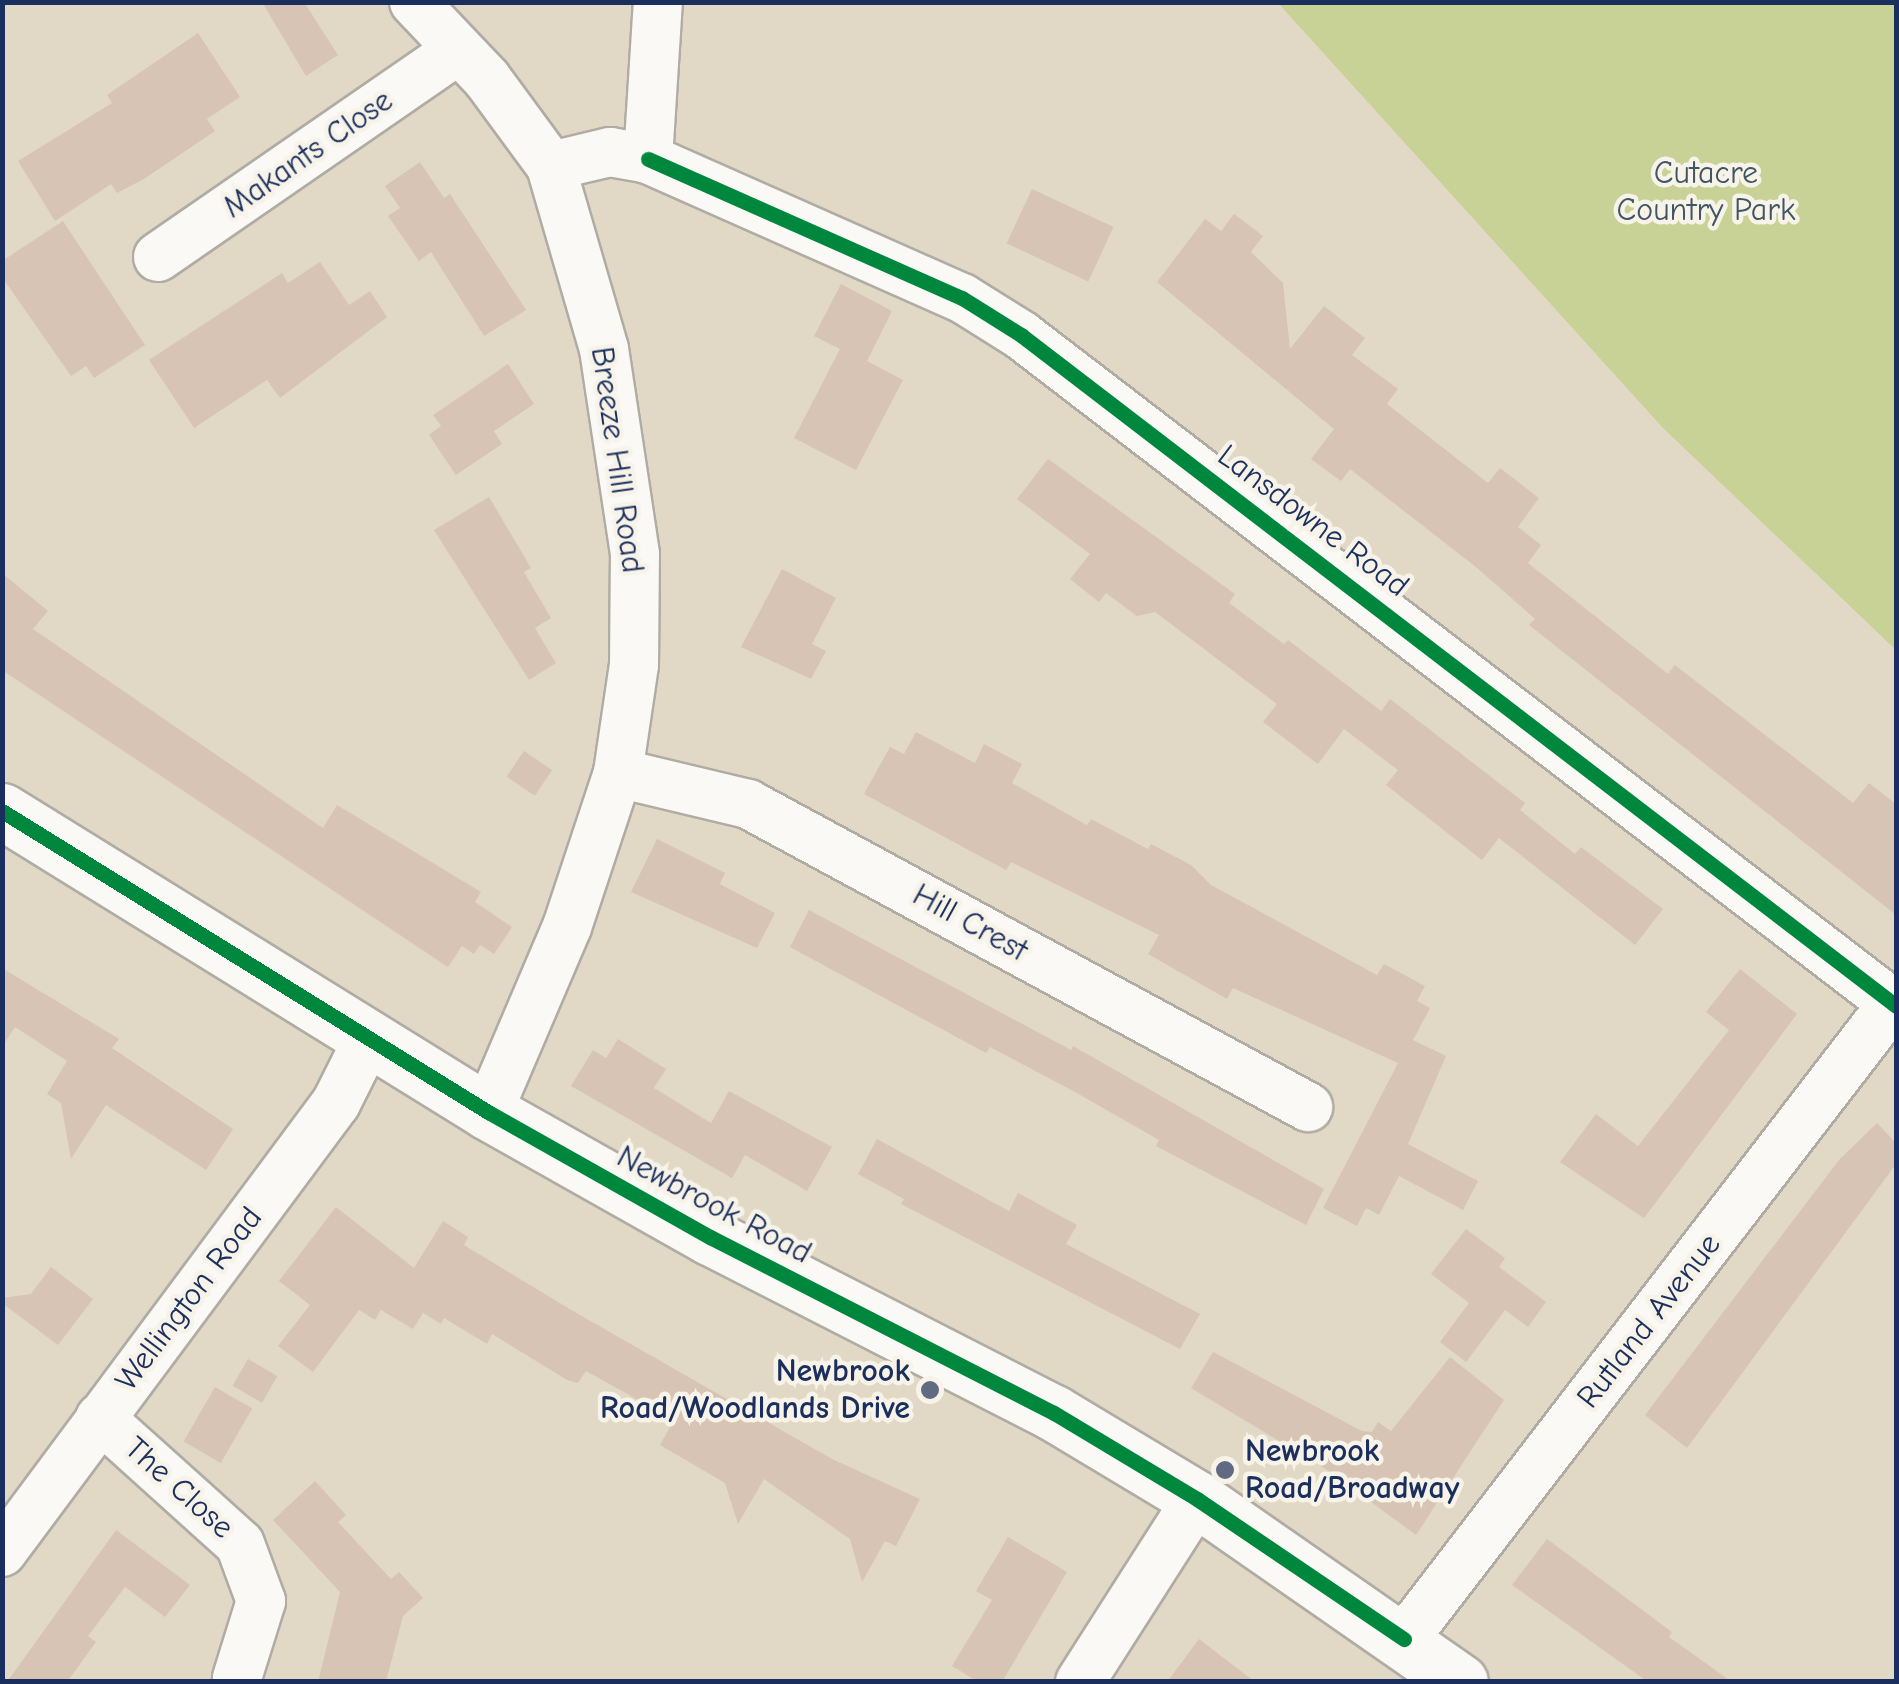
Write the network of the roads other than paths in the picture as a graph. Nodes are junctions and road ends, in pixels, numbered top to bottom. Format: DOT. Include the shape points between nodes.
graph roads {
  1 [pos="414,2"];
  2 [pos="658,2"];
  3 [pos="458,50"];
  4 [pos="648,158"];
  5 [pos="551,166"];
  6 [pos="158,258"];
  7 [pos="618,773"];
  8 [pos="2,811"];
  9 [pos="1895,1005"];
  10 [pos="367,1042"];
  11 [pos="1309,1107"];
  12 [pos="488,1112"];
  13 [pos="100,1418"];
  14 [pos="1197,1499"];
  15 [pos="2,1552"];
  16 [pos="1404,1639"];
  17 [pos="237,1678"];
  18 [pos="1080,1682"];
  19 [pos="1460,1682"];
  1 -- 3 [label="street, Breeze Hill Road"];
  2 -- 4 [label="street"];
  3 -- 5 [label="street, Breeze Hill Road"];
  3 -- 6 [label="street, Makants Close"];
  4 -- 5 [label="street" via="610,152"];
  4 -- 9 [label="street, Lansdowne Road" via="962,298 1022,334"];
  5 -- 7 [label="street, Breeze Hill Road" via="604,350 635,554 634,665"];
  7 -- 11 [label="street, Hill Crest" via="748,804"];
  7 -- 12 [label="street, Breeze Hill Road" via="567,927"];
  8 -- 10 [label="highway, Newbrook Road"];
  9 -- 16 [label="street, Rutland Avenue"];
  10 -- 12 [label="highway, Newbrook Road"];
  10 -- 13 [label="street, Wellington Road" via="336,1103"];
  12 -- 14 [label="highway, Newbrook Road" via="710,1237 1054,1413"];
  13 -- 15 [label="street, Wellington Road"];
  13 -- 17 [label="street, The Close" via="240,1544 262,1601"];
  14 -- 16 [label="highway, Newbrook Road"];
  14 -- 18 [label="street"];
  16 -- 19 [label="highway, Newbrook Road"];
}
